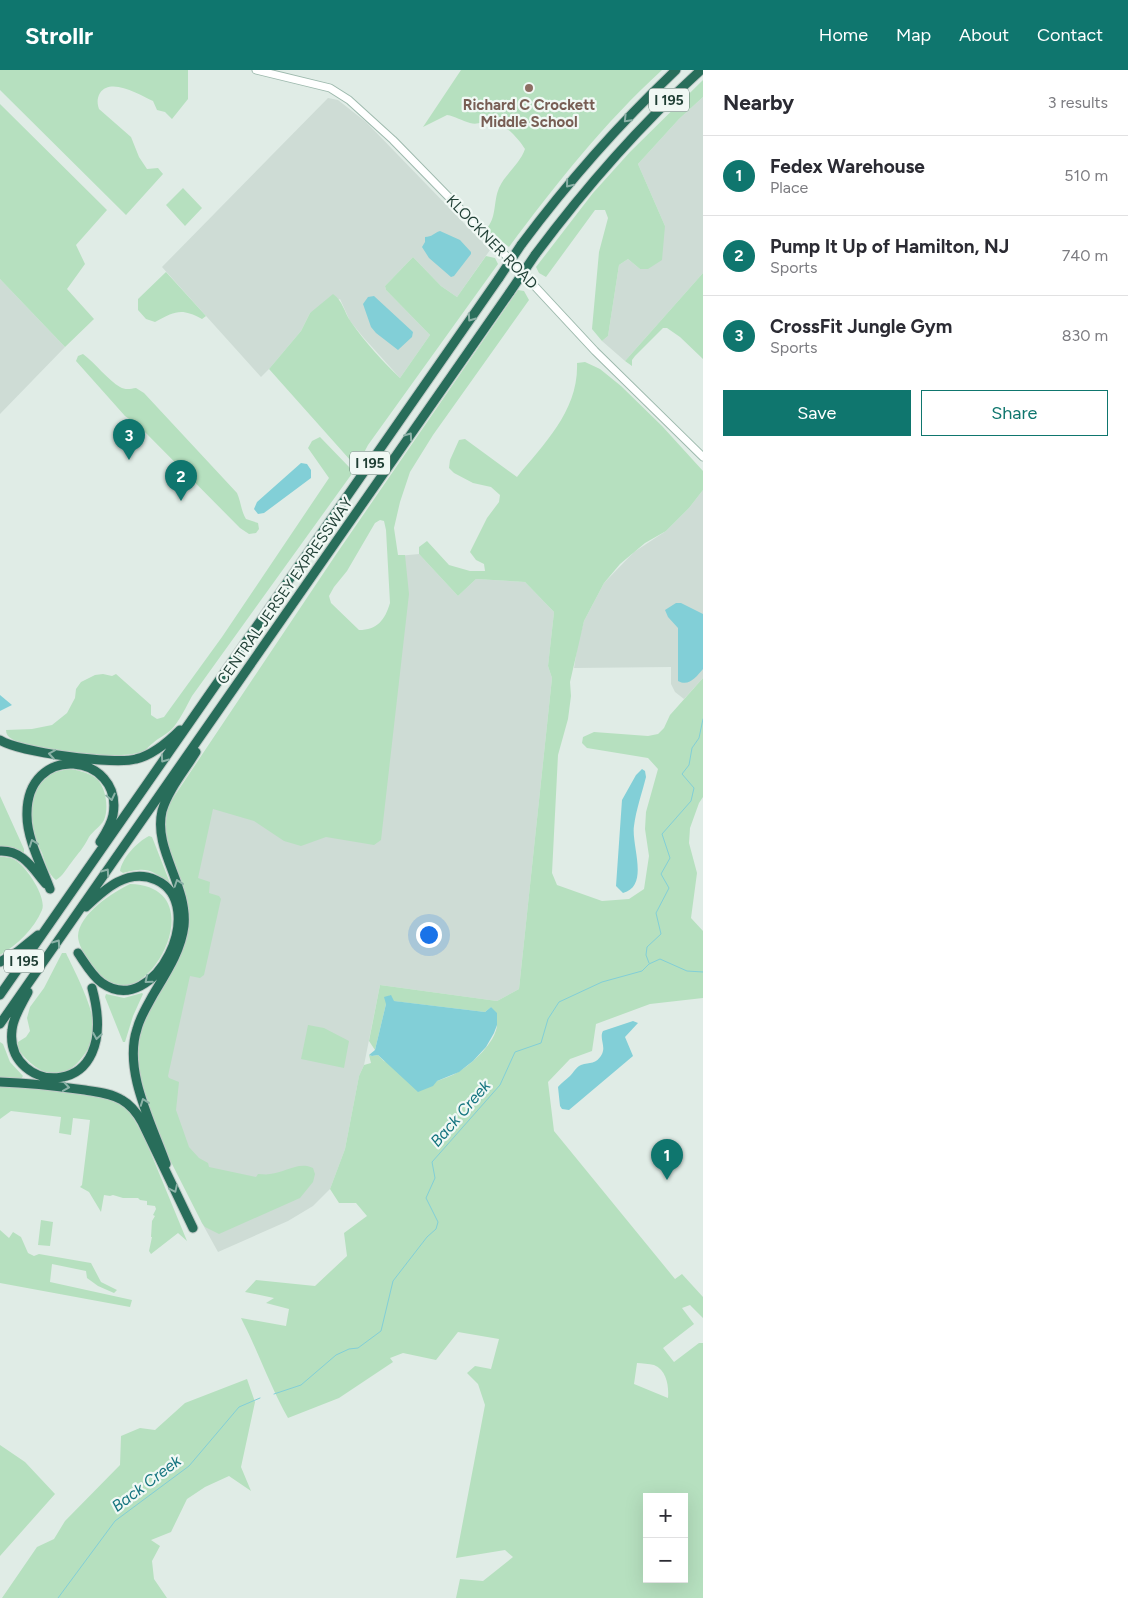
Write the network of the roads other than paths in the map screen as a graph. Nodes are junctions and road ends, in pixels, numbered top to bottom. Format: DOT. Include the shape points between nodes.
graph roads {
  1 [pos="256,70"];
  2 [pos="676,70"];
  3 [pos="701,70"];
  4 [pos="703,457"];
  5 [pos="242,648"];
  6 [pos="255,657"];
  7 [pos="0,740"];
  8 [pos="0,851"];
  9 [pos="66,899"];
  10 [pos="68,926"];
  11 [pos="47,927"];
  12 [pos="78,953"];
  13 [pos="45,959"];
  14 [pos="0,962"];
  15 [pos="92,988"];
  16 [pos="0,995"];
  17 [pos="0,1024"];
  18 [pos="0,1082"];
  19 [pos="166,1164"];
  20 [pos="193,1228"];
  1 -- 4 [label="main road, KLOCKNER ROAD" via="330,88 354,105 393,140 595,351"];
  2 -- 5 [label="highway, CENTRAL JERSEY EXPRESSWAY / I 195, one-way, bridge" via="600,147 522,246"];
  6 -- 3 [label="highway, CENTRAL JERSEY EXPRESSWAY / I 195, one-way, bridge" via="535,255 599,174"];
  5 -- 7 [label="highway, one-way" via="182,728 145,756 120,761 66,756 16,748"];
  5 -- 9 [label="highway, CENTRAL JERSEY EXPRESSWAY / I 195, one-way"];
  10 -- 6 [label="highway, CENTRAL JERSEY EXPRESSWAY / I 195, one-way"];
  19 -- 6 [label="highway, one-way" via="135,1078 132,1060 140,1021 176,954 184,926 182,896 163,842 161,819 168,796"];
  8 -- 9 [label="highway, one-way" via="22,857 50,889 28,826 30,794 40,777 57,766 76,764 96,772 109,788 113,815"];
  9 -- 11 [label="highway, CENTRAL JERSEY EXPRESSWAY / I 195"];
  10 -- 12 [label="highway, one-way" via="109,888 132,877 159,881 176,901 178,920 169,955 157,972 140,986 126,990 108,986 97,979"];
  13 -- 10 [label="highway, CENTRAL JERSEY EXPRESSWAY / I 195, one-way"];
  11 -- 14 [label="highway"];
  11 -- 16 [label="highway, CENTRAL JERSEY EXPRESSWAY / I 195"];
  15 -- 13 [label="highway, one-way" via="98,1027 90,1059 67,1076 52,1078 33,1073 14,1051 12,1029"];
  13 -- 17 [label="highway, CENTRAL JERSEY EXPRESSWAY / I 195"];
  18 -- 20 [label="highway, one-way" via="108,1094 128,1104 142,1122"];
}
